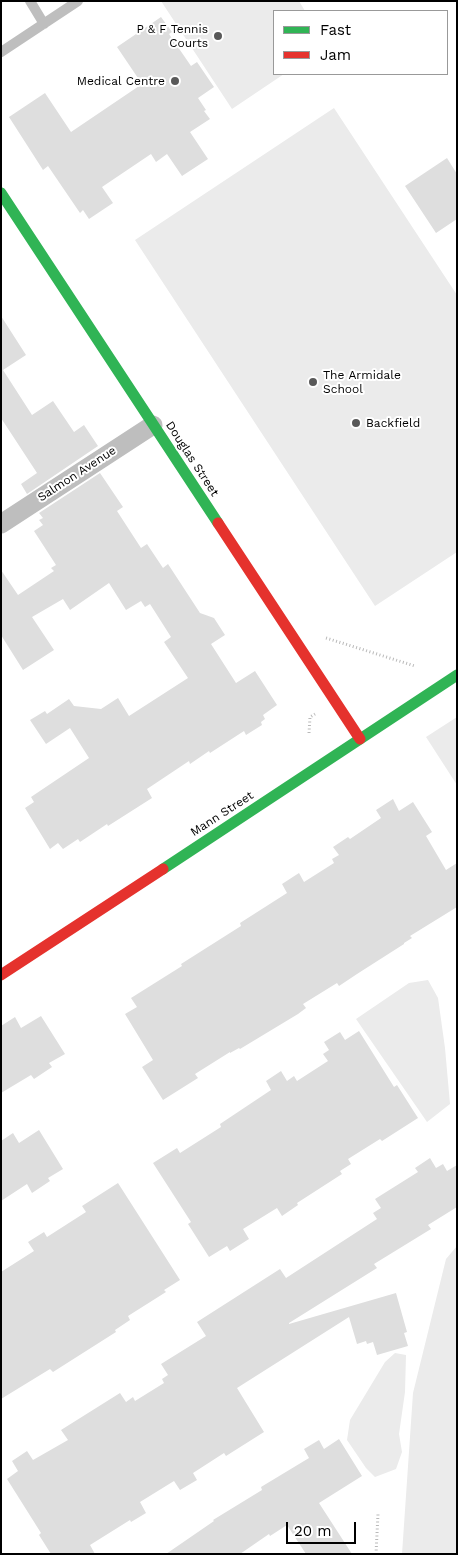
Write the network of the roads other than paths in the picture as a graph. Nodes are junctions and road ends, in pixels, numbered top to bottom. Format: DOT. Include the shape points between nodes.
graph roads {
  1 [pos="30,1"];
  2 [pos="78,1"];
  3 [pos="44,24"];
  4 [pos="1,52"];
  5 [pos="1,193"];
  6 [pos="153,425"];
  7 [pos="1,524"];
  8 [pos="457,675"];
  9 [pos="360,739"];
  10 [pos="1,975"];
  1 -- 3 [label="lane"];
  2 -- 3 [label="lane"];
  3 -- 4 [label="lane"];
  5 -- 6 [label="street, Douglas Street"];
  6 -- 7 [label="street, Salmon Avenue"];
  6 -- 9 [label="street, Douglas Street"];
  8 -- 9 [label="street, Mann Street"];
  9 -- 10 [label="street, Mann Street"];
}
